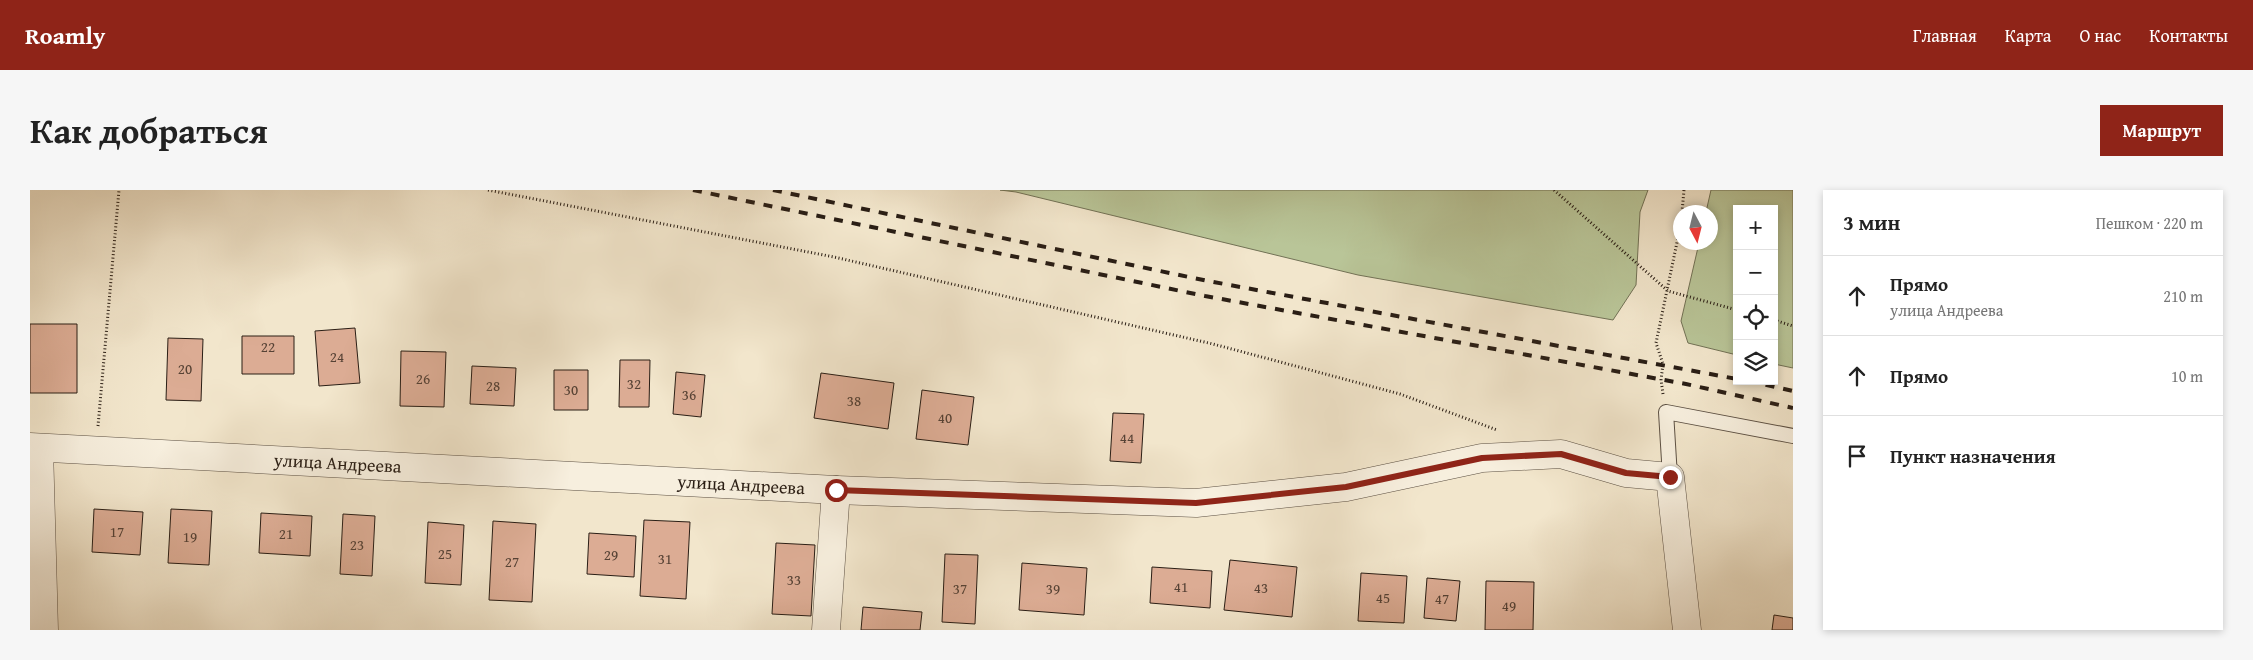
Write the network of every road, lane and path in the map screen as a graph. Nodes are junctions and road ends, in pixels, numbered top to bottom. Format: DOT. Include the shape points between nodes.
graph roads {
  1 [pos="119,190"];
  2 [pos="488,190"];
  3 [pos="1554,190"];
  4 [pos="1684,190"];
  5 [pos="1683,205"];
  6 [pos="1676,250"];
  7 [pos="1668,291"];
  8 [pos="1733,309"];
  9 [pos="1778,321"];
  10 [pos="1793,326"];
  11 [pos="1666,412"];
  12 [pos="1498,431"];
  13 [pos="1793,436"];
  14 [pos="34,448"];
  15 [pos="96,451"];
  16 [pos="1670,477"];
  17 [pos="836,490"];
  18 [pos="44,630"];
  19 [pos="826,630"];
  20 [pos="1687,630"];
  1 -- 15 [label="path"];
  2 -- 12 [label="path" via="834,257 1214,344 1400,394"];
  3 -- 7 [label="path"];
  4 -- 5 [label="path"];
  6 -- 7 [label="path"];
  7 -- 8 [label="path"];
  7 -- 11 [label="path" via="1656,343 1663,364 1660,380"];
  9 -- 10 [label="path"];
  11 -- 13 [label="lane"];
  11 -- 16 [label="lane"];
  14 -- 15 [label="street, улица Андреева"];
  14 -- 18 [label="street"];
  15 -- 17 [label="street, улица Андреева"];
  16 -- 17 [label="street, улица Андреева" via="1626,473 1561,454 1482,458 1346,487 1196,503"];
  16 -- 20 [label="street"];
  17 -- 19 [label="street"];
}
